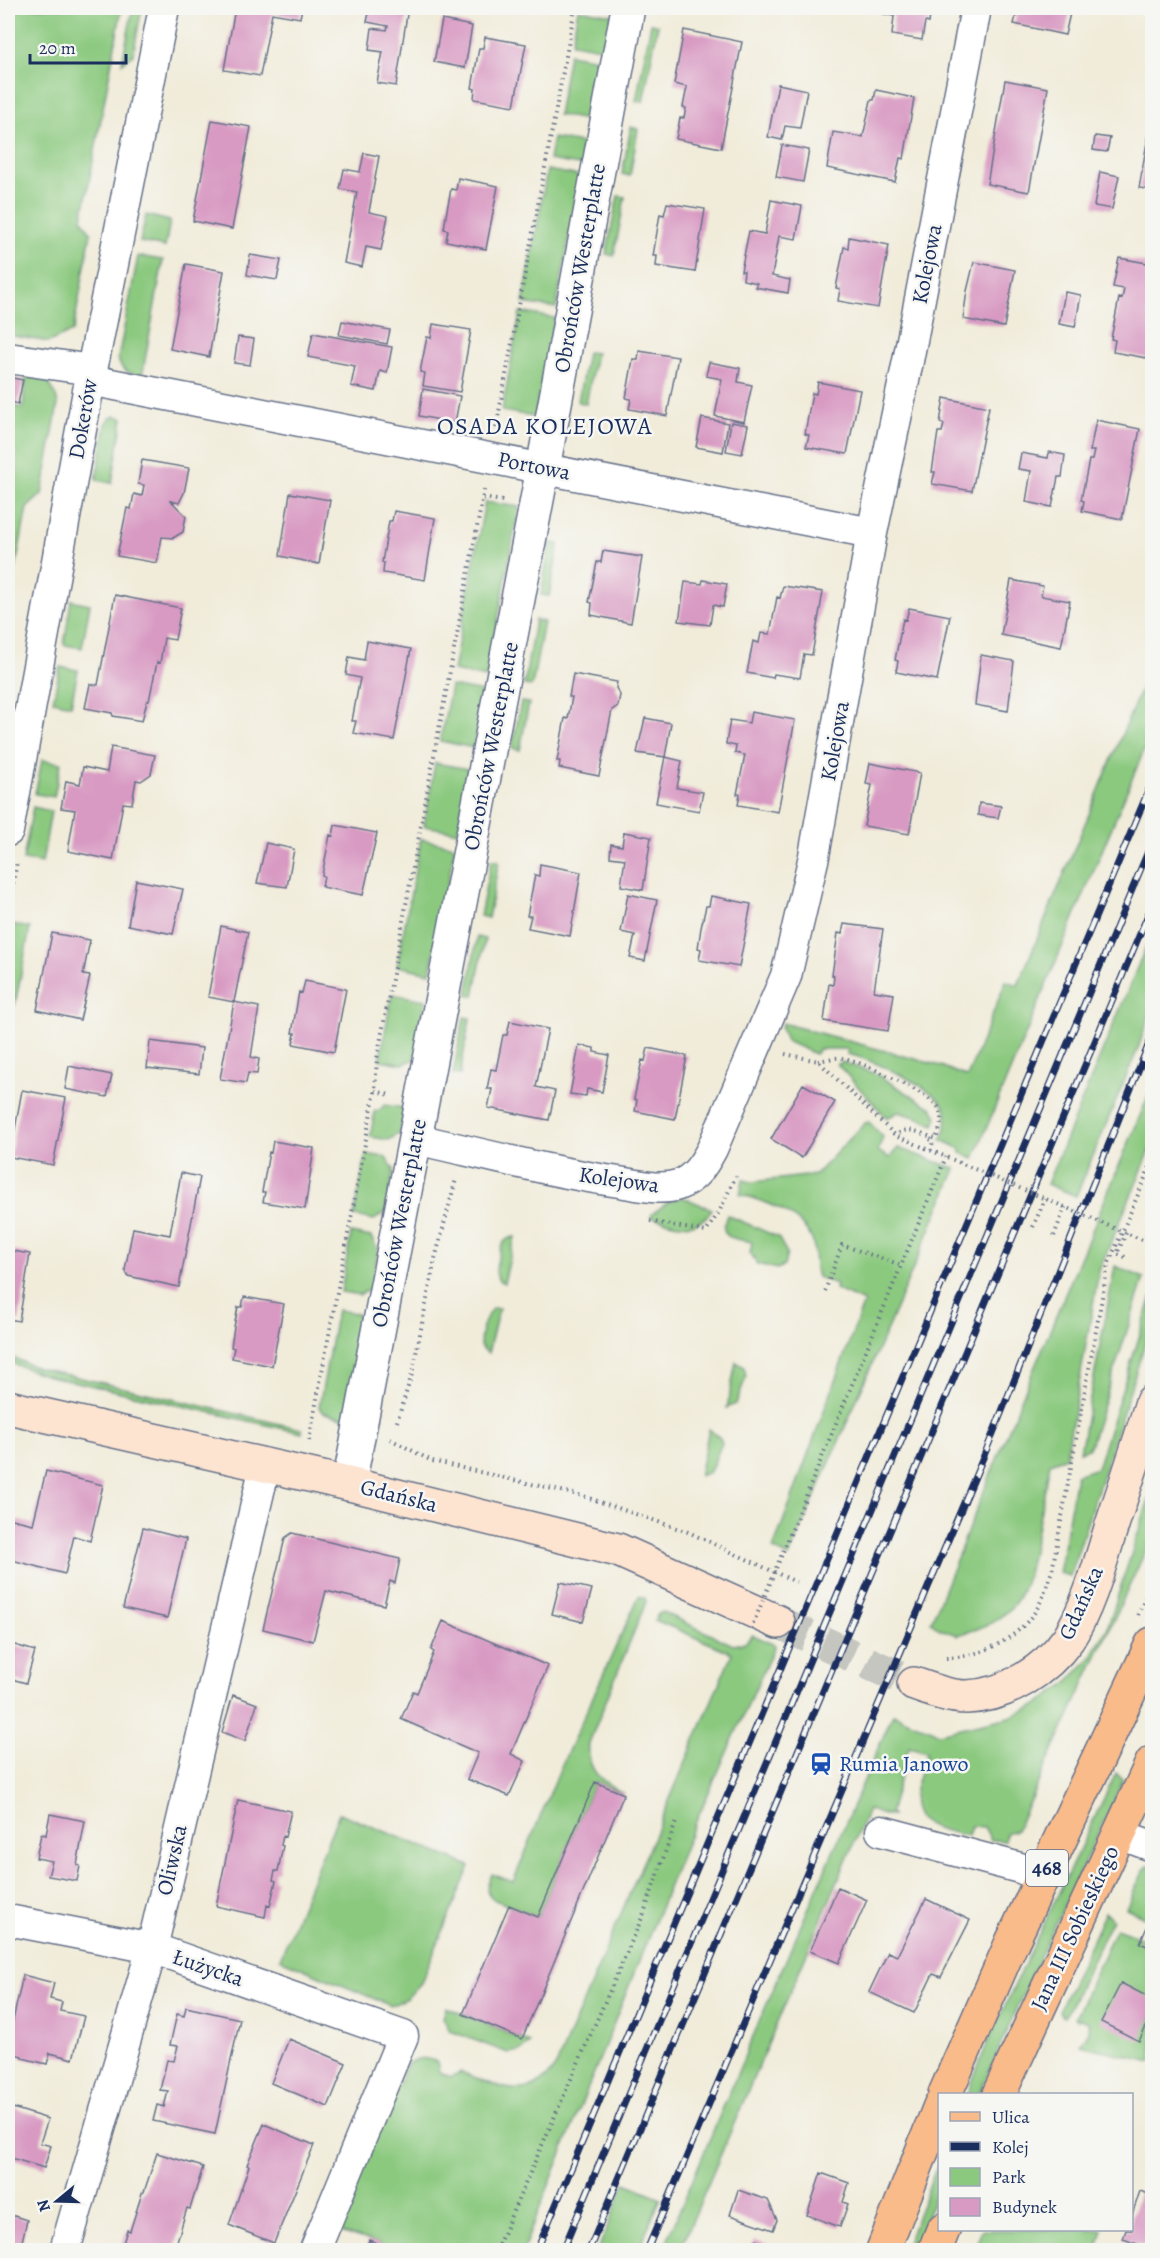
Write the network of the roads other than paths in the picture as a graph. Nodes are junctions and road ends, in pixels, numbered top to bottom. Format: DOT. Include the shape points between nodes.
graph roads {
  1 [pos="164,8"];
  2 [pos="628,8"];
  3 [pos="976,8"];
  4 [pos="8,358"];
  5 [pos="91,375"];
  6 [pos="543,468"];
  7 [pos="872,533"];
  8 [pos="9,819"];
  9 [pos="416,1139"];
  10 [pos="1152,1402"];
  11 [pos="8,1407"];
  12 [pos="265,1466"];
  13 [pos="349,1484"];
  14 [pos="764,1625"];
  15 [pos="1152,1644"];
  16 [pos="914,1684"];
  17 [pos="1152,1763"];
  18 [pos="881,1831"];
  19 [pos="1119,1834"];
  20 [pos="1152,1846"];
  21 [pos="1043,1877"];
  22 [pos="8,1920"];
  23 [pos="152,1948"];
  24 [pos="945,2093"];
  25 [pos="999,2093"];
  26 [pos="938,2109"];
  27 [pos="942,2231"];
  28 [pos="65,2250"];
  29 [pos="315,2250"];
  30 [pos="883,2250"];
  31 [pos="935,2250"];
  1 -- 5 [label="street, Dokerów"];
  2 -- 6 [label="street, Obrońców Westerplatte"];
  3 -- 7 [label="street, Kolejowa"];
  4 -- 5 [label="street, Portowa"];
  5 -- 6 [label="street, Portowa"];
  5 -- 8 [label="street, Dokerów"];
  6 -- 7 [label="street, Portowa"];
  6 -- 9 [label="street, Obrońców Westerplatte"];
  7 -- 9 [label="street, Kolejowa" via="814,856 786,976 704,1164 681,1184 650,1187"];
  9 -- 13 [label="street, Obrońców Westerplatte"];
  10 -- 16 [label="main road, Gdańska" via="1094,1583 1068,1638 1056,1654 1021,1681 994,1692 968,1697"];
  11 -- 12 [label="main road, Gdańska"];
  12 -- 13 [label="main road, Gdańska"];
  12 -- 23 [label="street, Oliwska"];
  13 -- 14 [label="main road, Gdańska" via="618,1550"];
  15 -- 21 [label="main road, 468"];
  17 -- 19 [label="main road, Jana III Sobieskiego / 468"];
  18 -- 21 [label="street"];
  19 -- 20 [label="street"];
  19 -- 25 [label="main road, Jana III Sobieskiego / 468"];
  21 -- 24 [label="main road, 468"];
  22 -- 23 [label="street, Łużycka"];
  23 -- 28 [label="street, Oliwska"];
  23 -- 29 [label="street, Łużycka" via="403,2036"];
  26 -- 30 [label="main road"];
  27 -- 31 [label="main road"];
}
